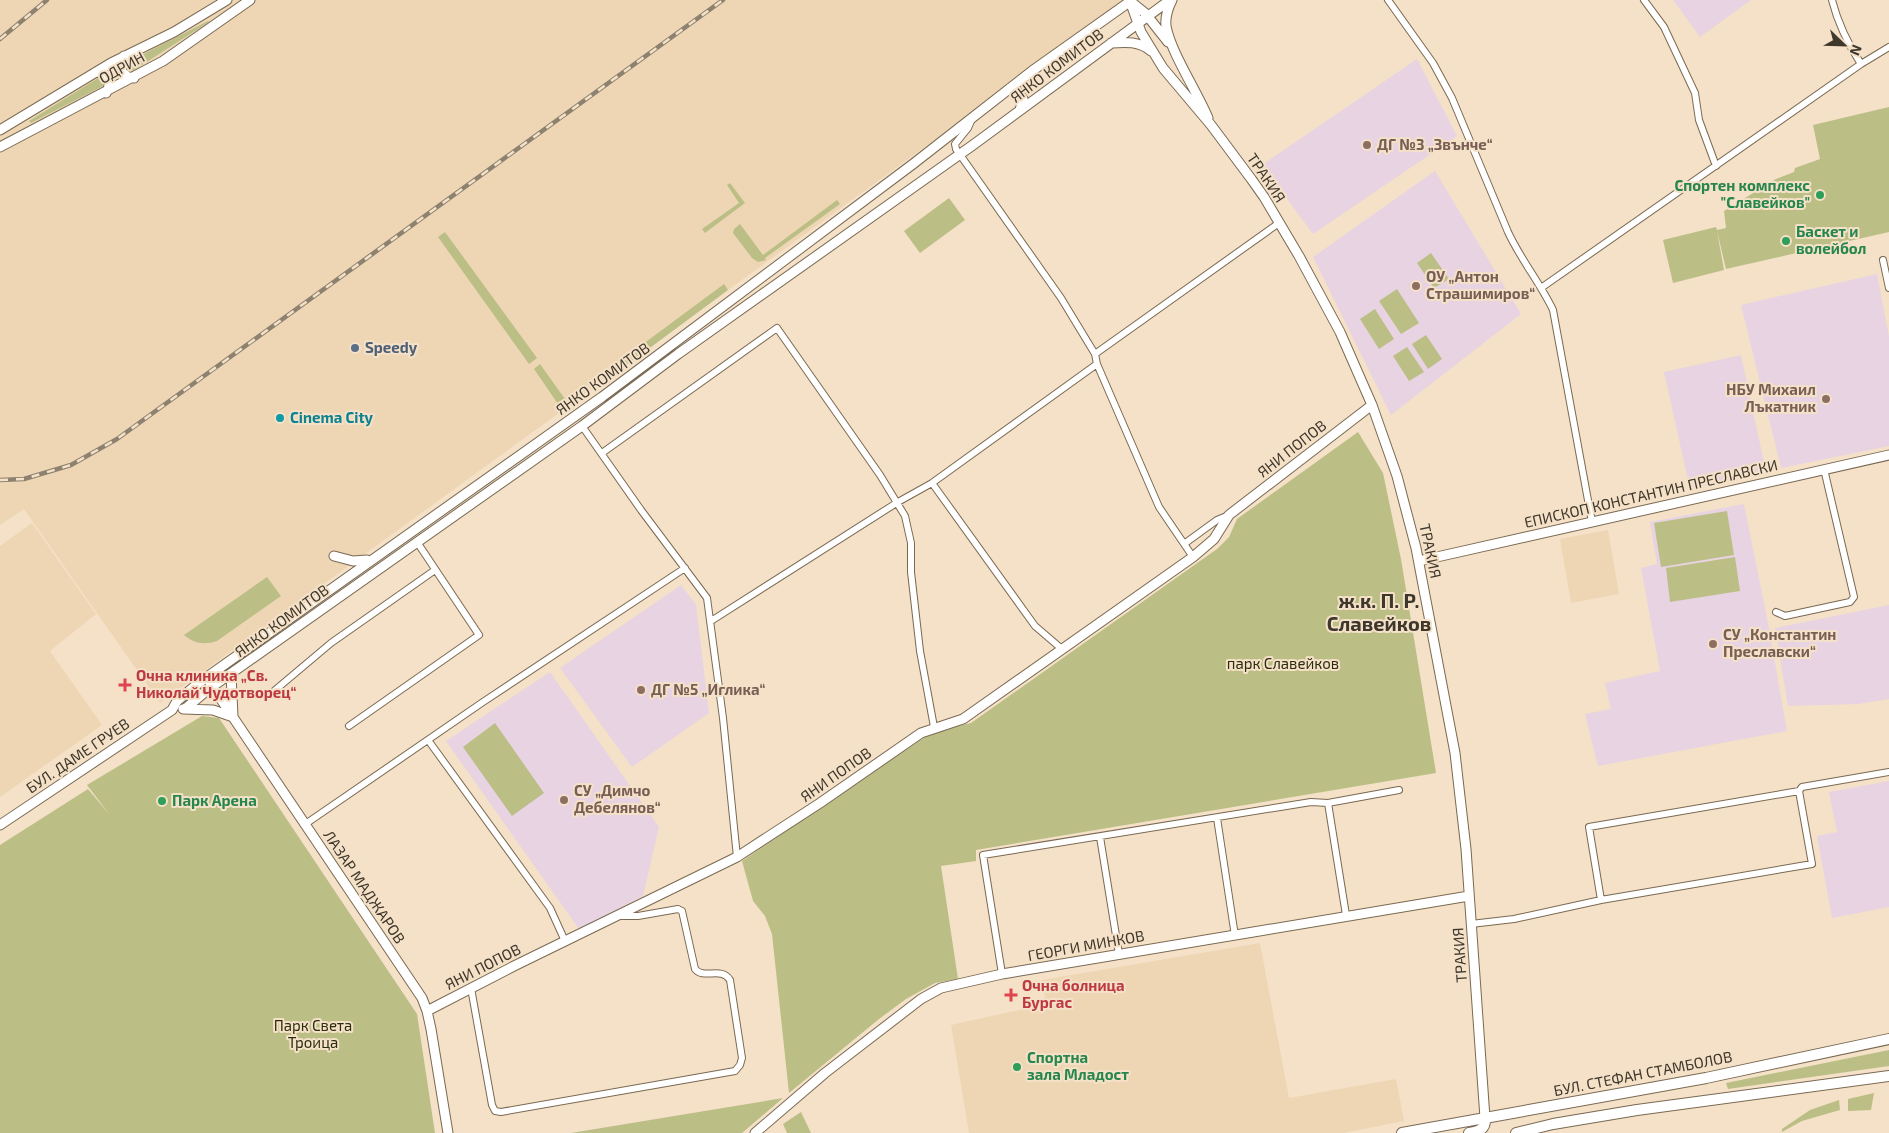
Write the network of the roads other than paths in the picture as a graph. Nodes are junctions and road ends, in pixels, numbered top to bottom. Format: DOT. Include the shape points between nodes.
graph roads {
  1 [pos="227,0"];
  2 [pos="250,0"];
  3 [pos="1171,0"];
  4 [pos="1388,0"];
  5 [pos="1644,0"];
  6 [pos="1832,0"];
  7 [pos="1131,1"];
  8 [pos="1148,16"];
  9 [pos="1137,24"];
  10 [pos="1111,43"];
  11 [pos="1889,47"];
  12 [pos="1152,51"];
  13 [pos="1176,52"];
  14 [pos="125,56"];
  15 [pos="1861,64"];
  16 [pos="96,72"];
  17 [pos="134,78"];
  18 [pos="1010,88"];
  19 [pos="106,92"];
  20 [pos="1020,111"];
  21 [pos="973,118"];
  22 [pos="1211,125"];
  23 [pos="0,130"];
  24 [pos="0,147"];
  25 [pos="960,154"];
  26 [pos="1716,166"];
  27 [pos="1279,223"];
  28 [pos="1883,260"];
  29 [pos="1541,288"];
  30 [pos="1889,288"];
  31 [pos="1095,354"];
  32 [pos="1097,364"];
  33 [pos="1372,405"];
  34 [pos="582,426"];
  35 [pos="602,453"];
  36 [pos="1889,455"];
  37 [pos="1824,469"];
  38 [pos="932,483"];
  39 [pos="898,502"];
  40 [pos="1228,515"];
  41 [pos="1592,522"];
  42 [pos="417,542"];
  43 [pos="1184,544"];
  44 [pos="334,556"];
  45 [pos="1194,557"];
  46 [pos="370,560"];
  47 [pos="1419,561"];
  48 [pos="685,568"];
  49 [pos="435,570"];
  50 [pos="348,576"];
  51 [pos="354,586"];
  52 [pos="1776,612"];
  53 [pos="710,621"];
  54 [pos="1063,650"];
  55 [pos="242,652"];
  56 [pos="231,674"];
  57 [pos="207,677"];
  58 [pos="212,687"];
  59 [pos="274,691"];
  60 [pos="185,709"];
  61 [pos="172,710"];
  62 [pos="234,718"];
  63 [pos="349,726"];
  64 [pos="934,727"];
  65 [pos="428,740"];
  66 [pos="1889,772"];
  67 [pos="1399,790"];
  68 [pos="1799,791"];
  69 [pos="1328,802"];
  70 [pos="1217,818"];
  71 [pos="0,825"];
  72 [pos="304,825"];
  73 [pos="1100,837"];
  74 [pos="737,858"];
  75 [pos="1469,896"];
  76 [pos="1601,900"];
  77 [pos="1346,915"];
  78 [pos="615,916"];
  79 [pos="1471,924"];
  80 [pos="1235,936"];
  81 [pos="565,941"];
  82 [pos="1119,954"];
  83 [pos="1002,974"];
  84 [pos="471,988"];
  85 [pos="427,1011"];
  86 [pos="1889,1039"];
  87 [pos="1889,1076"];
  88 [pos="1485,1118"];
  89 [pos="448,1133"];
  90 [pos="755,1133"];
  91 [pos="1402,1133"];
  92 [pos="1469,1133"];
  93 [pos="1516,1133"];
  1 -- 14 [label="main road, ОДРИН" via="174,32"];
  2 -- 17 [label="main road, ОДРИН"];
  3 -- 8 [label="main road, ЯНКО КОМИТОВ"];
  3 -- 13 [label="main road" via="1166,26"];
  4 -- 29 [label="street" via="1433,62 1446,86 1508,232"];
  5 -- 26 [label="street" via="1664,26 1695,94 1698,120"];
  6 -- 15 [label="street" via="1846,40"];
  7 -- 8 [label="main road"];
  7 -- 9 [label="main road, ТРАКИЯ"];
  7 -- 18 [label="main road, ЯНКО КОМИТОВ"];
  8 -- 9 [label="main road, ЯНКО КОМИТОВ"];
  8 -- 13 [label="main road"];
  9 -- 10 [label="main road, ЯНКО КОМИТОВ"];
  9 -- 12 [label="main road, ТРАКИЯ"];
  10 -- 12 [label="main road" via="1134,42"];
  10 -- 20 [label="main road, ЯНКО КОМИТОВ"];
  11 -- 15 [label="street"];
  12 -- 22 [label="main road, ТРАКИЯ" via="1174,84"];
  13 -- 22 [label="main road, ТРАКИЯ"];
  14 -- 16 [label="main road, ОДРИН"];
  14 -- 17 [label="main road" via="121,71"];
  15 -- 26 [label="street"];
  16 -- 19 [label="main road" via="109,78"];
  16 -- 23 [label="main road, ОДРИН"];
  17 -- 19 [label="main road, ОДРИН"];
  18 -- 20 [label="main road" via="1023,98"];
  18 -- 21 [label="main road, ЯНКО КОМИТОВ"];
  19 -- 24 [label="main road, ОДРИН"];
  20 -- 25 [label="main road, ЯНКО КОМИТОВ"];
  21 -- 25 [label="street, ЯНКО КОМИТОВ" via="955,144"];
  21 -- 46 [label="main road, ЯНКО КОМИТОВ" via="602,397"];
  22 -- 27 [label="main road, ТРАКИЯ"];
  25 -- 31 [label="street" via="1062,298"];
  25 -- 34 [label="main road, ЯНКО КОМИТОВ"];
  26 -- 29 [label="street"];
  27 -- 31 [label="street"];
  27 -- 33 [label="main road, ТРАКИЯ" via="1340,332"];
  28 -- 30 [label="street"];
  29 -- 41 [label="street" via="1553,310"];
  31 -- 32 [label="street"];
  32 -- 38 [label="street"];
  32 -- 43 [label="street" via="1159,507"];
  33 -- 40 [label="main road, ЯНИ ПОПОВ"];
  33 -- 47 [label="main road, ТРАКИЯ" via="1397,476"];
  34 -- 35 [label="street"];
  34 -- 42 [label="main road, ЯНКО КОМИТОВ"];
  35 -- 39 [label="street" via="777,328"];
  35 -- 48 [label="street"];
  36 -- 37 [label="main road, ЕПИСКОП КОНСТАНТИН ПРЕСЛАВСКИ"];
  37 -- 41 [label="main road, ЕПИСКОП КОНСТАНТИН ПРЕСЛАВСКИ"];
  37 -- 52 [label="street" via="1854,597 1850,602 1785,616"];
  38 -- 39 [label="street"];
  38 -- 54 [label="street" via="1035,626"];
  39 -- 53 [label="street"];
  39 -- 64 [label="street" via="911,543 920,651"];
  40 -- 43 [label="street, ЯНИ ПОПОВ"];
  40 -- 45 [label="main road, ЯНИ ПОПОВ" via="1214,539"];
  41 -- 47 [label="main road, ЕПИСКОП КОНСТАНТИН ПРЕСЛАВСКИ"];
  42 -- 49 [label="street"];
  42 -- 51 [label="main road, ЯНКО КОМИТОВ"];
  43 -- 45 [label="street"];
  44 -- 46 [label="main road" via="353,561"];
  45 -- 54 [label="main road, ЯНИ ПОПОВ"];
  46 -- 50 [label="main road, ЯНКО КОМИТОВ"];
  47 -- 75 [label="main road, ТРАКИЯ" via="1455,753"];
  48 -- 53 [label="street" via="707,598"];
  48 -- 65 [label="street"];
  49 -- 59 [label="street" via="331,643"];
  49 -- 63 [label="street" via="479,635"];
  50 -- 51 [label="street"];
  50 -- 55 [label="main road, ЯНКО КОМИТОВ"];
  51 -- 56 [label="main road, ЯНКО КОМИТОВ"];
  53 -- 74 [label="street"];
  54 -- 64 [label="main road, ЯНИ ПОПОВ" via="963,718"];
  55 -- 57 [label="main road, БУЛ. ДАМЕ ГРУЕВ"];
  56 -- 58 [label="main road"];
  56 -- 62 [label="main road"];
  57 -- 58 [label="main road, ЛАЗАР МАДЖАРОВ"];
  57 -- 61 [label="main road, БУЛ. ДАМЕ ГРУЕВ" via="176,701"];
  58 -- 60 [label="main road"];
  58 -- 62 [label="main road, ЛАЗАР МАДЖАРОВ"];
  60 -- 61 [label="main road, БУЛ. ДАМЕ ГРУЕВ"];
  60 -- 62 [label="main road, БУЛ. ДАМЕ ГРУЕВ" via="214,710"];
  61 -- 71 [label="main road, БУЛ. ДАМЕ ГРУЕВ"];
  62 -- 72 [label="main road, ЛАЗАР МАДЖАРОВ"];
  64 -- 74 [label="main road, ЯНИ ПОПОВ"];
  65 -- 72 [label="street"];
  65 -- 81 [label="street" via="550,908"];
  66 -- 68 [label="street" via="1802,787"];
  67 -- 69 [label="street"];
  68 -- 76 [label="street" via="1589,827"];
  68 -- 76 [label="street" via="1812,864"];
  69 -- 70 [label="street" via="1310,802"];
  69 -- 77 [label="street"];
  70 -- 73 [label="street"];
  70 -- 80 [label="street"];
  72 -- 85 [label="main road, ЛАЗАР МАДЖАРОВ" via="414,986"];
  73 -- 82 [label="street"];
  73 -- 83 [label="street" via="983,855"];
  74 -- 78 [label="main road, ЯНИ ПОПОВ"];
  75 -- 77 [label="main road, ГЕОРГИ МИНКОВ"];
  75 -- 79 [label="main road, ТРАКИЯ"];
  76 -- 79 [label="street" via="1514,919"];
  77 -- 80 [label="main road, ГЕОРГИ МИНКОВ"];
  78 -- 81 [label="main road, ЯНИ ПОПОВ"];
  78 -- 84 [label="street" via="682,910 695,969 701,974 722,973 730,980 742,1058 736,1070 511,1111 495,1111"];
  79 -- 88 [label="main road, ТРАКИЯ"];
  80 -- 82 [label="main road, ГЕОРГИ МИНКОВ"];
  81 -- 84 [label="main road, ЯНИ ПОПОВ"];
  82 -- 83 [label="main road, ГЕОРГИ МИНКОВ"];
  83 -- 90 [label="main road, ГЕОРГИ МИНКОВ" via="941,988 921,999 825,1073"];
  84 -- 85 [label="main road, ЯНИ ПОПОВ"];
  85 -- 89 [label="main road, ЛАЗАР МАДЖАРОВ"];
  86 -- 88 [label="main road, БУЛ. СТЕФАН СТАМБОЛОВ" via="1706,1078"];
  87 -- 93 [label="main road" via="1637,1110"];
  88 -- 91 [label="main road, БУЛ. СТЕФАН СТАМБОЛОВ"];
  88 -- 92 [label="main road" via="1480,1130"];
}
